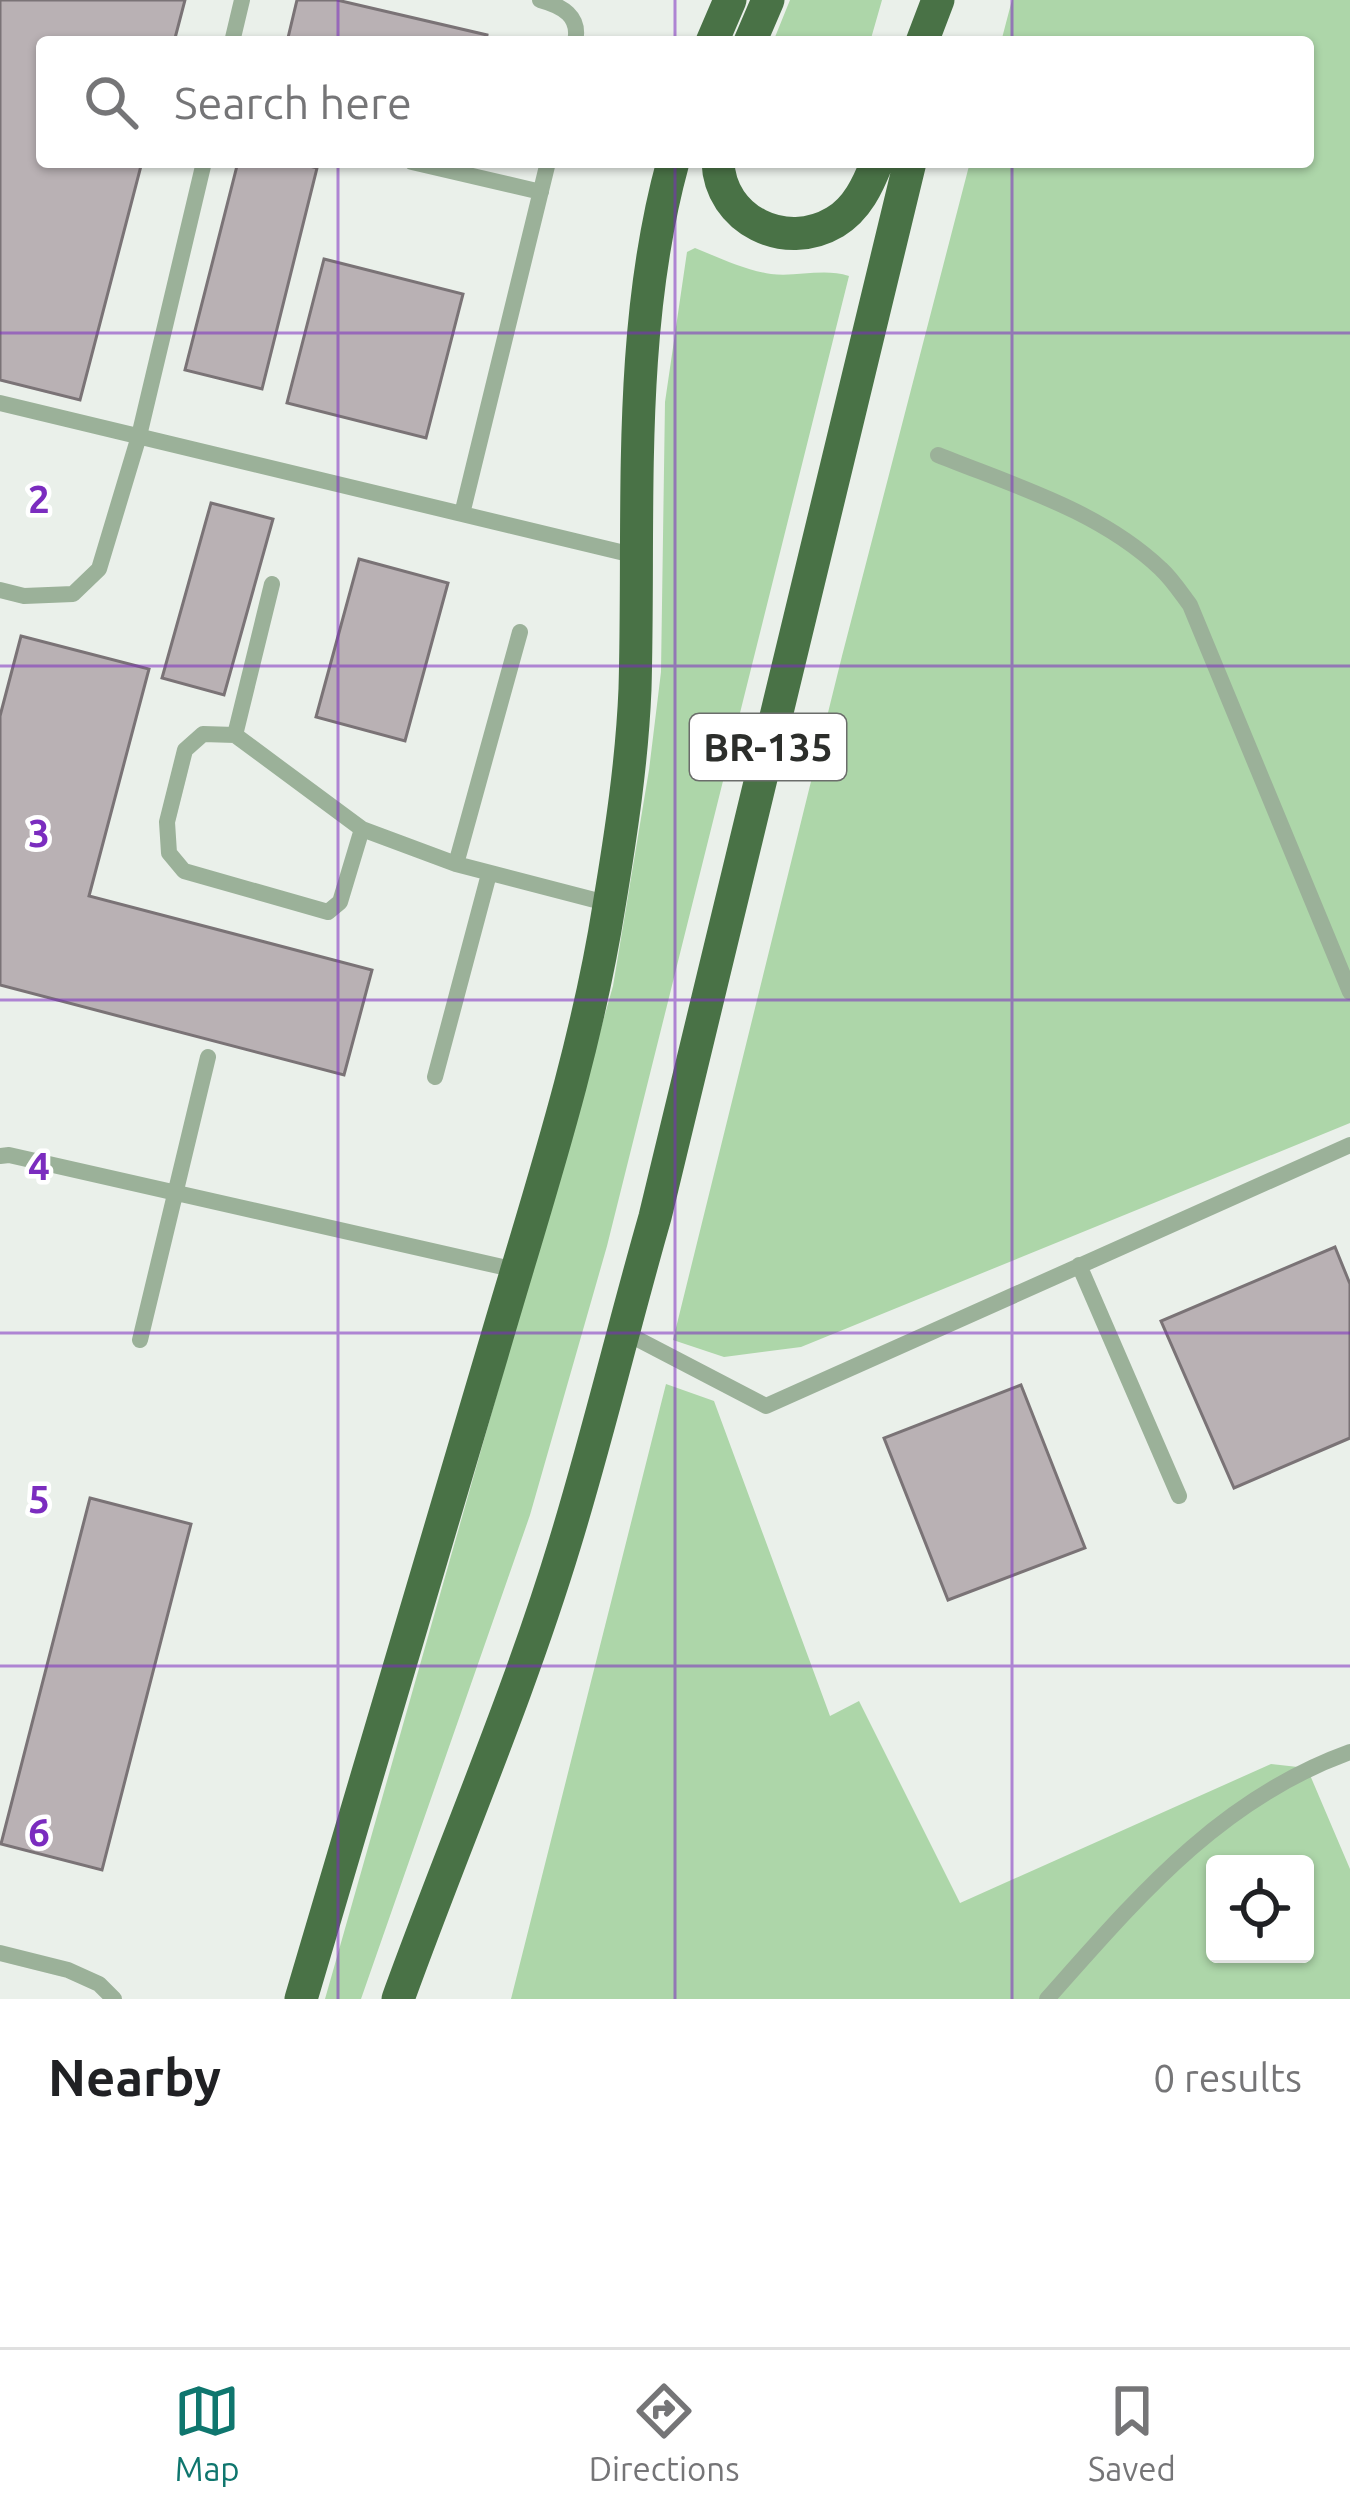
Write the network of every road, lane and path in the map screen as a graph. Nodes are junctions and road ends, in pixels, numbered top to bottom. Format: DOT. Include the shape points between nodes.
graph roads {
  1 [pos="242,0"];
  2 [pos="540,0"];
  3 [pos="730,0"];
  4 [pos="768,0"];
  5 [pos="938,0"];
  6 [pos="951,0"];
  7 [pos="233,36"];
  8 [pos="576,36"];
  9 [pos="715,36"];
  10 [pos="753,36"];
  11 [pos="924,36"];
  12 [pos="942,36"];
  13 [pos="203,168"];
  14 [pos="438,168"];
  15 [pos="547,168"];
  16 [pos="672,168"];
  17 [pos="719,168"];
  18 [pos="874,168"];
  19 [pos="909,168"];
  20 [pos="542,192"];
  21 [pos="0,403"];
  22 [pos="139,436"];
  23 [pos="938,455"];
  24 [pos="462,514"];
  25 [pos="637,556"];
  26 [pos="272,584"];
  27 [pos="0,590"];
  28 [pos="520,632"];
  29 [pos="235,735"];
  30 [pos="362,829"];
  31 [pos="456,864"];
  32 [pos="489,874"];
  33 [pos="610,904"];
  34 [pos="1350,992"];
  35 [pos="208,1057"];
  36 [pos="436,1077"];
  37 [pos="1350,1145"];
  38 [pos="0,1156"];
  39 [pos="173,1192"];
  40 [pos="1079,1265"];
  41 [pos="516,1270"];
  42 [pos="624,1332"];
  43 [pos="140,1340"];
  44 [pos="1179,1496"];
  45 [pos="1350,1751"];
  46 [pos="0,1953"];
  47 [pos="114,1999"];
  48 [pos="301,1999"];
  49 [pos="398,1999"];
  50 [pos="1047,1999"];
  1 -- 7 [label="lane"];
  2 -- 8 [label="lane" via="574,19"];
  3 -- 9 [label="highway"];
  4 -- 10 [label="highway"];
  5 -- 11 [label="highway"];
  6 -- 12 [label="highway"];
  13 -- 22 [label="lane"];
  14 -- 20 [label="lane"];
  15 -- 20 [label="lane"];
  16 -- 25 [label="highway, BR-135" via="642,349"];
  17 -- 18 [label="highway" via="740,214 785,233 818,230 848,212"];
  19 -- 42 [label="highway, BR-135"];
  20 -- 24 [label="lane"];
  21 -- 22 [label="lane"];
  22 -- 24 [label="lane"];
  22 -- 27 [label="lane" via="99,569 74,594"];
  23 -- 34 [label="lane" via="1125,539 1190,605"];
  24 -- 25 [label="lane"];
  25 -- 33 [label="highway, BR-135" via="634,695"];
  26 -- 29 [label="lane"];
  28 -- 31 [label="lane"];
  29 -- 30 [label="lane"];
  29 -- 30 [label="lane" via="203,734 185,750 167,822 169,854 184,871 328,912 340,902"];
  30 -- 31 [label="lane"];
  31 -- 32 [label="lane"];
  32 -- 33 [label="lane"];
  32 -- 36 [label="lane"];
  33 -- 41 [label="highway, BR-135" via="586,1030"];
  35 -- 39 [label="lane"];
  37 -- 40 [label="lane"];
  38 -- 39 [label="lane"];
  39 -- 41 [label="lane"];
  39 -- 43 [label="lane"];
  40 -- 42 [label="lane" via="766,1406"];
  40 -- 44 [label="lane"];
  41 -- 48 [label="highway, BR-135"];
  42 -- 49 [label="highway, BR-135" via="565,1544"];
  45 -- 50 [label="lane" via="1272,1788 1208,1831"];
  46 -- 47 [label="lane" via="68,1970"];
}
